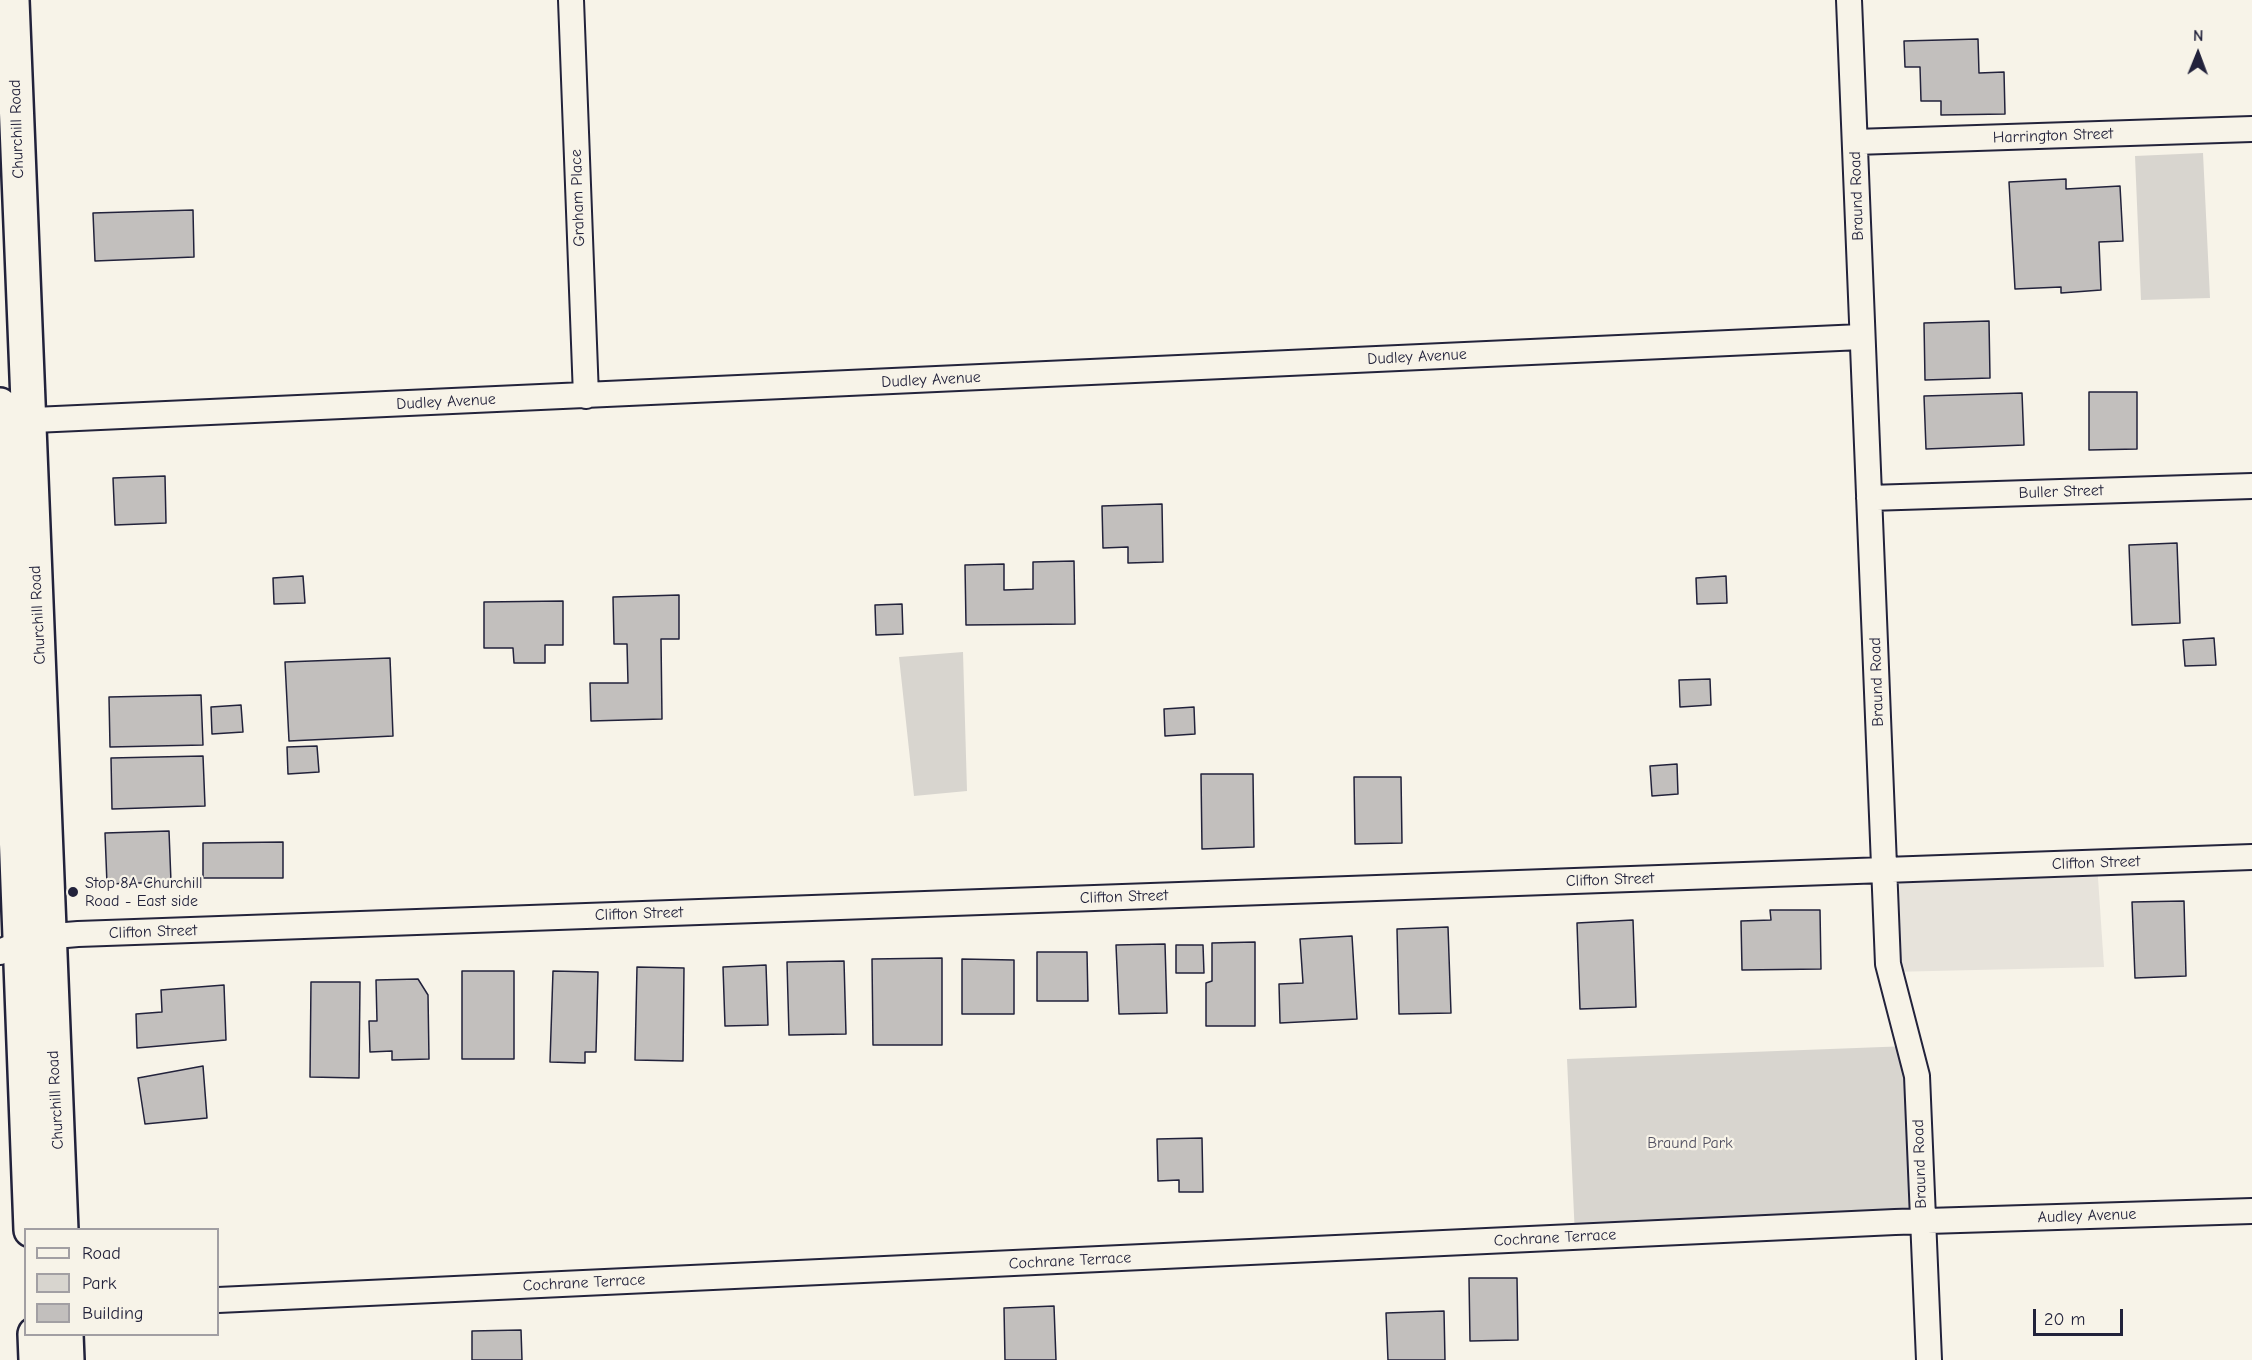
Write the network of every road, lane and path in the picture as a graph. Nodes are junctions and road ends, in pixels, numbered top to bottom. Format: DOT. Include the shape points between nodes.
graph roads {
  1 [pos="12,0"];
  2 [pos="571,0"];
  3 [pos="1849,0"];
  4 [pos="2252,129"];
  5 [pos="1855,142"];
  6 [pos="11,262"];
  7 [pos="1862,336"];
  8 [pos="586,396"];
  9 [pos="0,405"];
  10 [pos="15,421"];
  11 [pos="2252,486"];
  12 [pos="1869,498"];
  13 [pos="2252,857"];
  14 [pos="1884,870"];
  15 [pos="23,943"];
  16 [pos="2252,1211"];
  17 [pos="1922,1221"];
  18 [pos="31,1228"];
  19 [pos="61,1228"];
  20 [pos="219,1300"];
  21 [pos="35,1336"];
  22 [pos="66,1336"];
  23 [pos="36,1360"];
  24 [pos="67,1360"];
  25 [pos="1929,1360"];
  1 -- 6 [label="main road, Churchill Road"];
  2 -- 8 [label="street, Graham Place"];
  3 -- 5 [label="street, Braund Road"];
  4 -- 5 [label="street, Harrington Street"];
  5 -- 7 [label="street, Braund Road"];
  6 -- 10 [label="main road, Churchill Road"];
  7 -- 8 [label="street, Dudley Avenue"];
  7 -- 12 [label="street, Braund Road"];
  8 -- 10 [label="street, Dudley Avenue"];
  9 -- 10 [label="main road, Churchill Road"];
  10 -- 15 [label="main road, Churchill Road"];
  11 -- 12 [label="street, Buller Street"];
  12 -- 14 [label="street, Braund Road"];
  13 -- 14 [label="street, Clifton Street"];
  14 -- 15 [label="street, Clifton Street"];
  14 -- 17 [label="street, Braund Road" via="1888,964 1917,1076"];
  15 -- 18 [label="main road, Churchill Road"];
  15 -- 19 [label="main road, Churchill Road"];
  16 -- 17 [label="street, Audley Avenue"];
  17 -- 20 [label="street, Cochrane Terrace"];
  17 -- 25 [label="street, Braund Road"];
  21 -- 23 [label="main road"];
  22 -- 24 [label="main road"];
}
